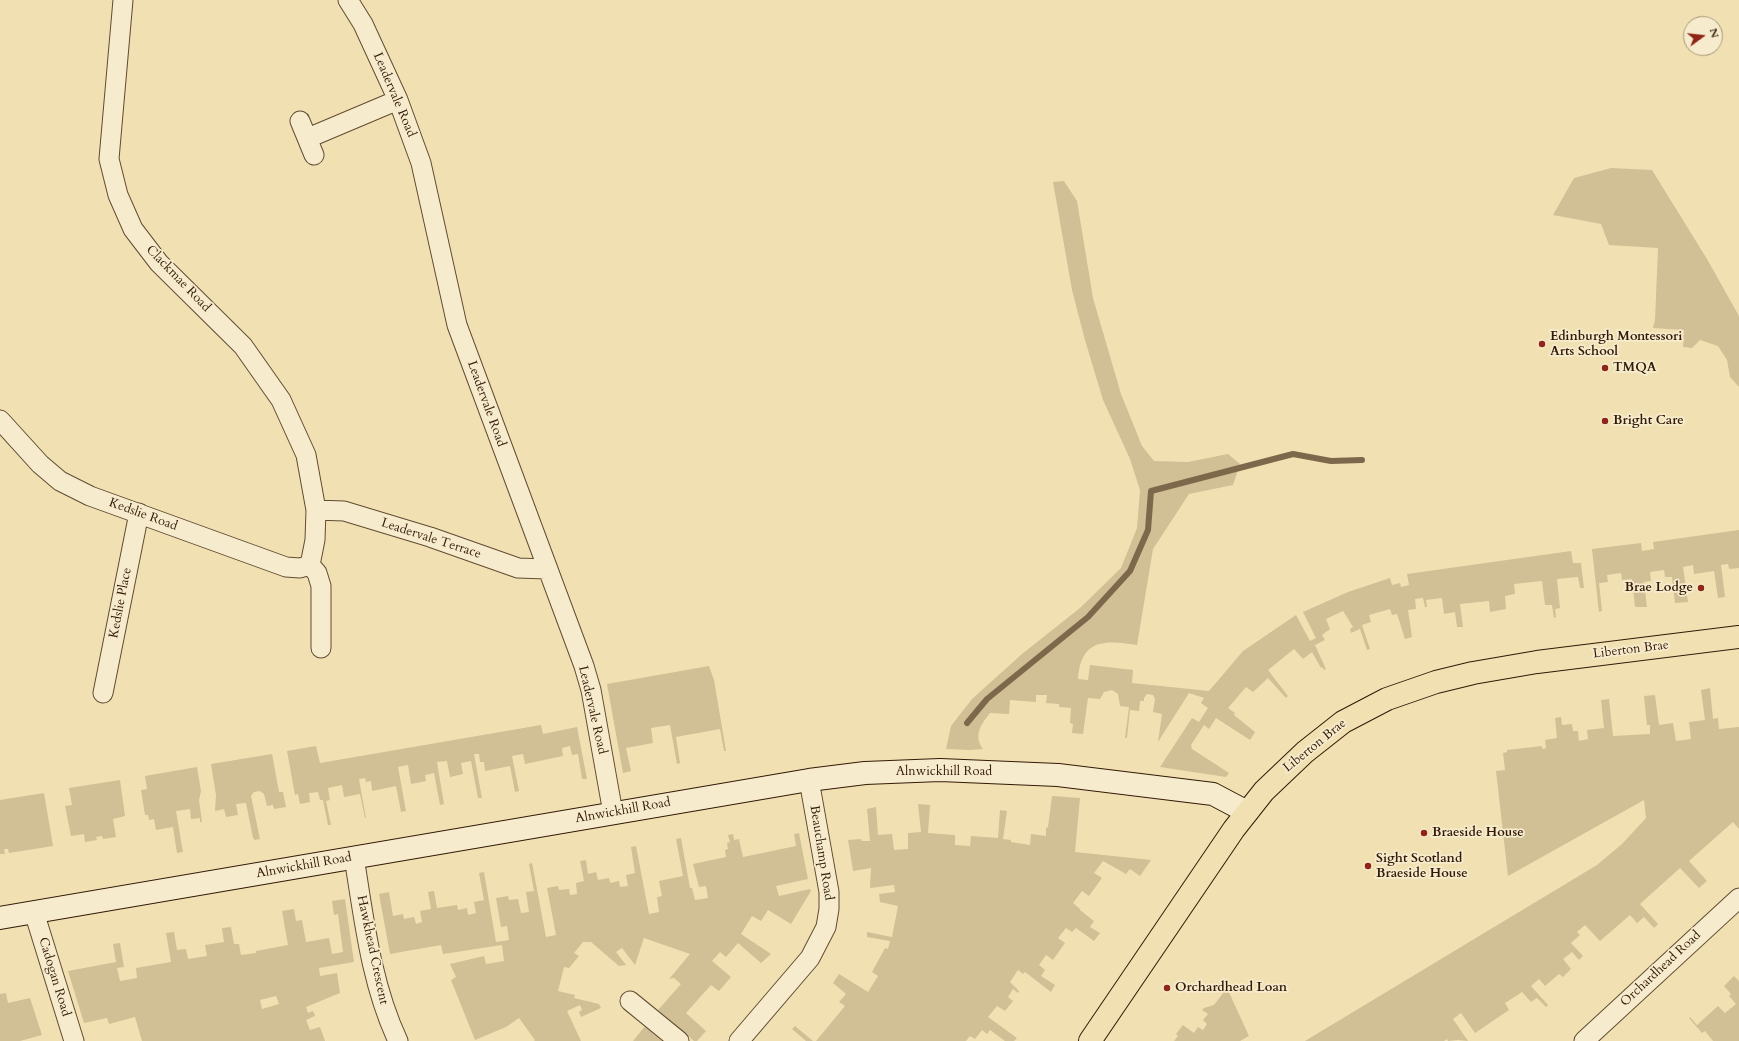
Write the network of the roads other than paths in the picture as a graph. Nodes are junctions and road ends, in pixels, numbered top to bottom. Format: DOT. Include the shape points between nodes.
graph roads {
  1 [pos="124,0"];
  2 [pos="348,0"];
  3 [pos="398,100"];
  4 [pos="308,138"];
  5 [pos="0,420"];
  6 [pos="316,510"];
  7 [pos="139,513"];
  8 [pos="310,565"];
  9 [pos="547,569"];
  10 [pos="1739,637"];
  11 [pos="321,648"];
  12 [pos="103,693"];
  13 [pos="809,780"];
  14 [pos="1248,812"];
  15 [pos="613,813"];
  16 [pos="354,857"];
  17 [pos="1739,898"];
  18 [pos="34,912"];
  19 [pos="0,918"];
  20 [pos="630,1001"];
  21 [pos="74,1041"];
  22 [pos="398,1041"];
  23 [pos="679,1041"];
  24 [pos="739,1041"];
  25 [pos="1090,1041"];
  26 [pos="1584,1041"];
  1 -- 6 [label="street, Clackmae Road" via="109,159 118,195 133,229 159,263 244,346 280,400 306,455"];
  2 -- 3 [label="street, Leadervale Road" via="363,24"];
  3 -- 4 [label="street"];
  3 -- 9 [label="street, Leadervale Road" via="421,164 457,325"];
  5 -- 7 [label="street, Kedslie Road" via="40,464 60,481 90,496"];
  6 -- 8 [label="street" via="315,540"];
  6 -- 9 [label="street, Leadervale Terrace" via="344,511 430,537 518,568"];
  7 -- 8 [label="street, Kedslie Road" via="286,567 300,568"];
  7 -- 12 [label="street, Kedslie Place"];
  8 -- 11 [label="street" via="317,573 321,586"];
  9 -- 15 [label="street, Leadervale Road" via="591,690"];
  10 -- 14 [label="main road, Liberton Brae" via="1537,662 1473,673 1409,691 1363,710 1324,736 1264,791"];
  13 -- 14 [label="street, Alnwickhill Road" via="865,773 940,770 1058,775 1213,794"];
  13 -- 15 [label="street, Alnwickhill Road"];
  13 -- 24 [label="street, Beauchamp Road" via="829,892 826,927 810,958"];
  14 -- 25 [label="main road, Liberton Brae"];
  15 -- 16 [label="street, Alnwickhill Road"];
  16 -- 18 [label="street, Alnwickhill Road"];
  16 -- 22 [label="street, Hawkhead Crescent" via="374,970 380,994"];
  17 -- 26 [label="street, Orchardhead Road"];
  18 -- 19 [label="street, Alnwickhill Road"];
  18 -- 21 [label="street, Cadogan Road"];
  20 -- 23 [label="street"];
}
